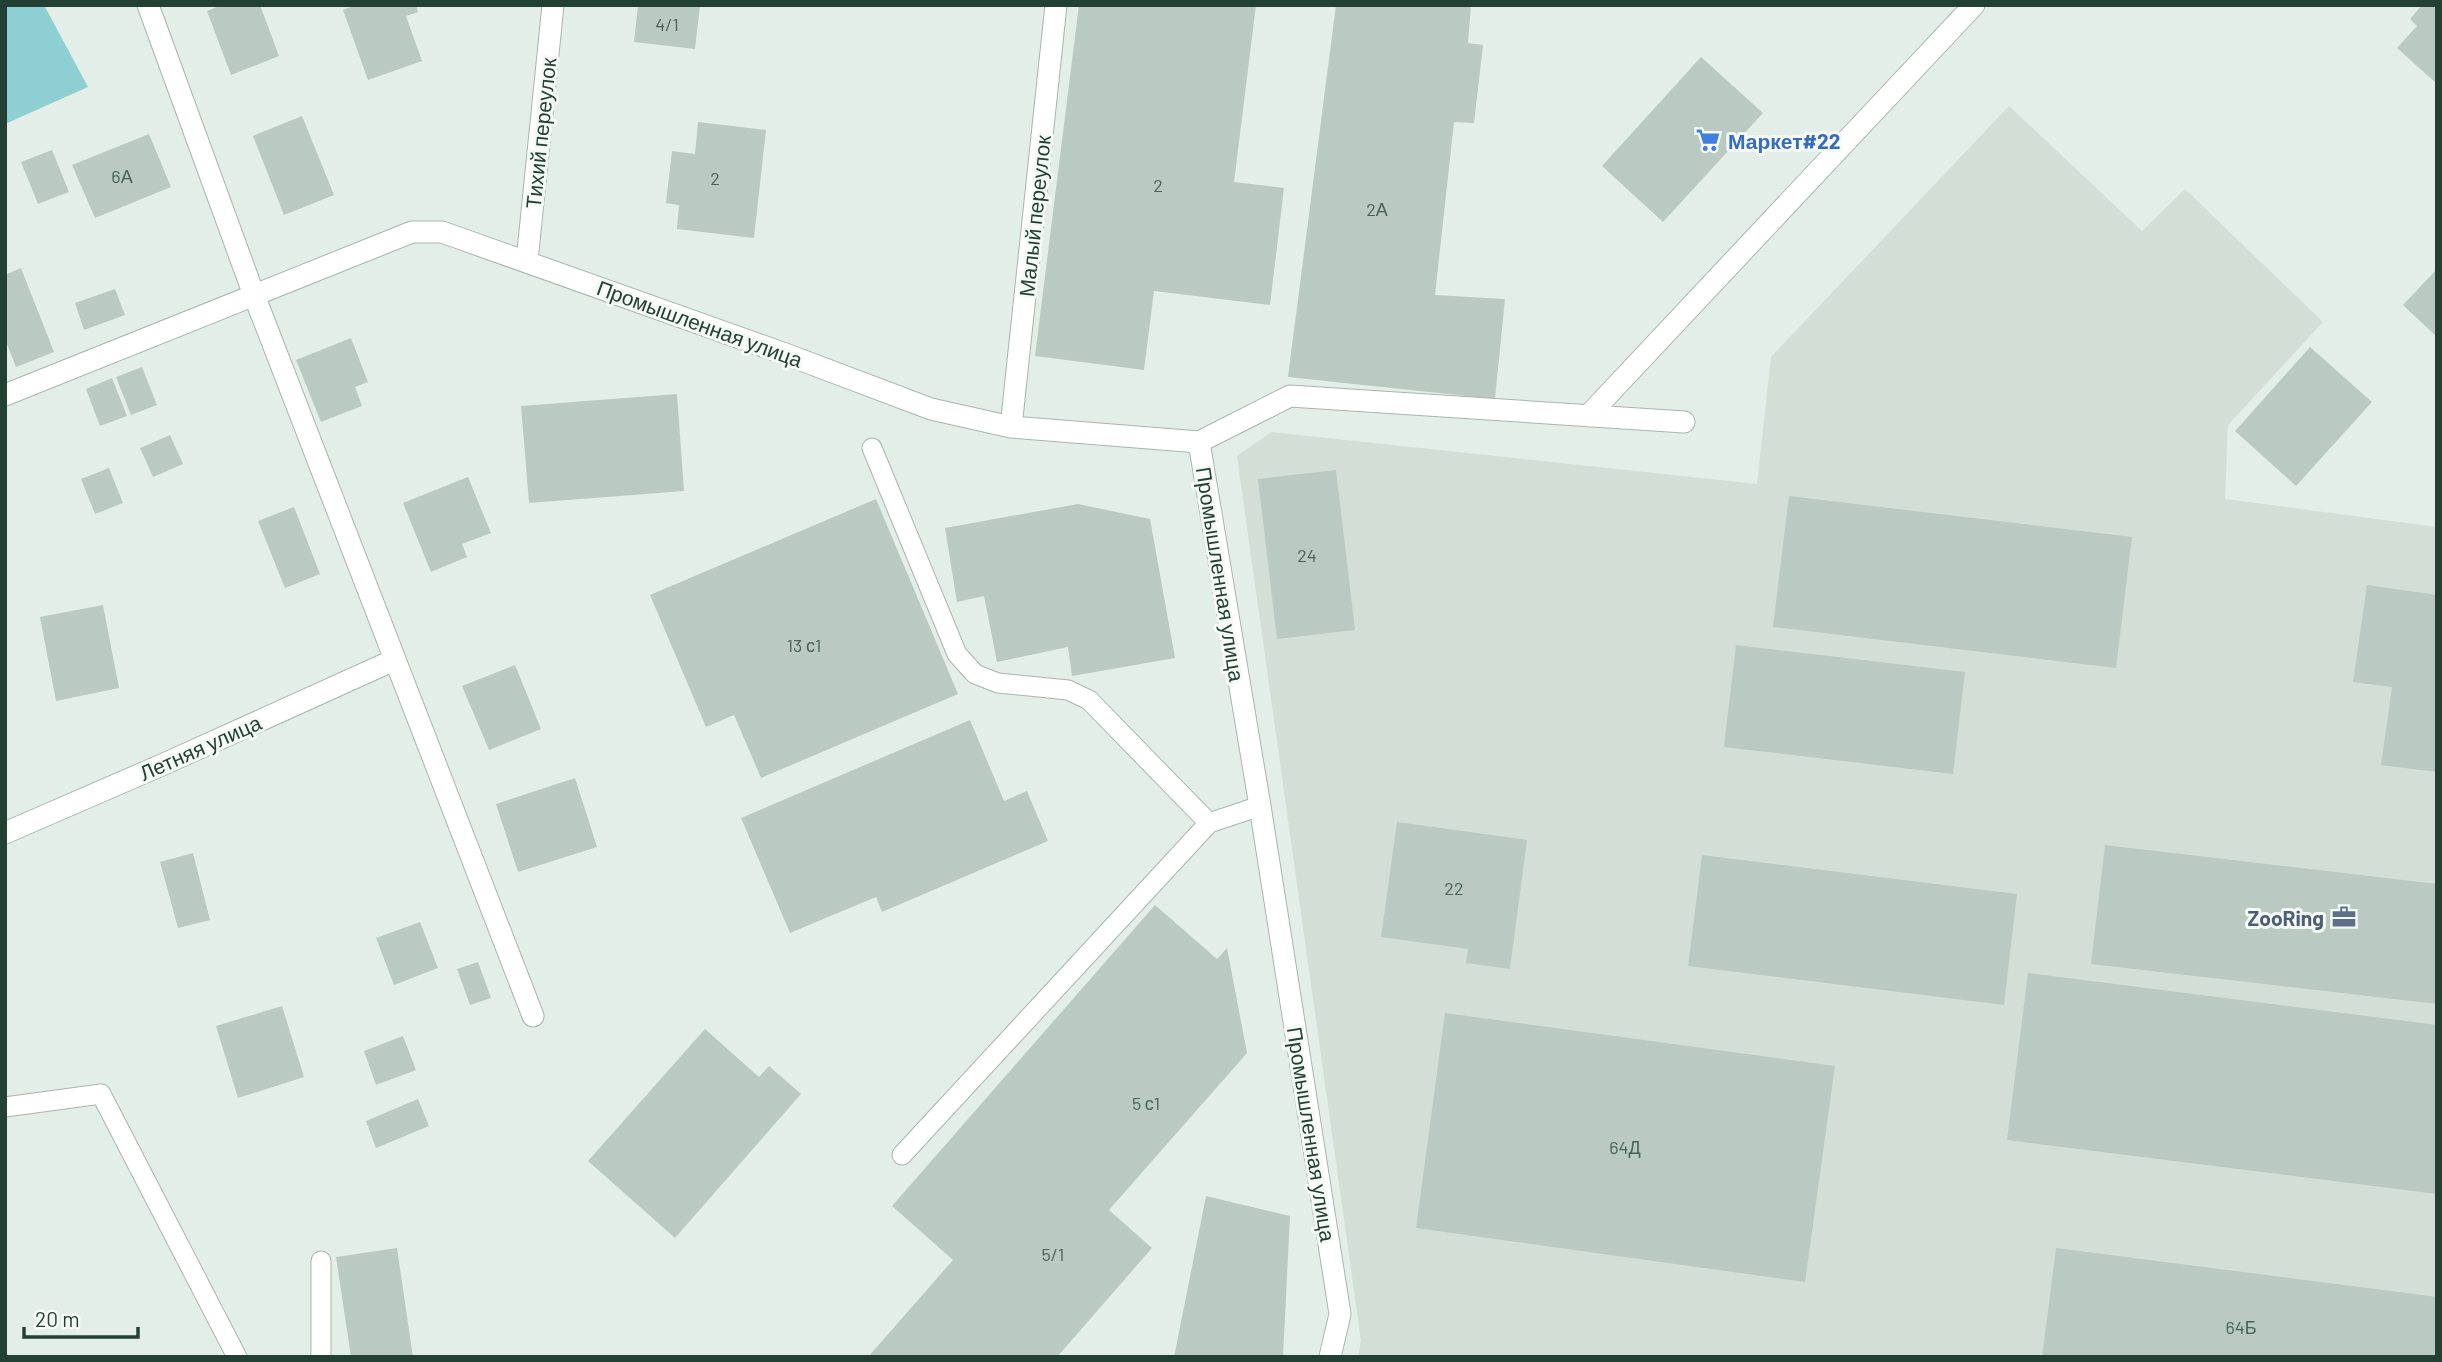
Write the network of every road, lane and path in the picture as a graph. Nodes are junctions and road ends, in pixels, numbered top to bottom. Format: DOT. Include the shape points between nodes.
graph roads {
  1 [pos="148,5"];
  2 [pos="553,5"];
  3 [pos="1056,5"];
  4 [pos="1974,5"];
  5 [pos="527,261"];
  6 [pos="254,295"];
  7 [pos="5,394"];
  8 [pos="1588,416"];
  9 [pos="1684,422"];
  10 [pos="1011,427"];
  11 [pos="1199,442"];
  12 [pos="872,448"];
  13 [pos="394,660"];
  14 [pos="1260,806"];
  15 [pos="1209,823"];
  16 [pos="5,833"];
  17 [pos="533,1016"];
  18 [pos="5,1107"];
  19 [pos="902,1155"];
  20 [pos="321,1261"];
  21 [pos="237,1357"];
  22 [pos="321,1357"];
  23 [pos="1330,1357"];
  1 -- 6 [label="street"];
  2 -- 5 [label="street, Тихий переулок"];
  3 -- 10 [label="street, Малый переулок"];
  4 -- 8 [label="street"];
  5 -- 6 [label="street, Промышленная улица" via="442,232 412,232"];
  5 -- 10 [label="street, Промышленная улица" via="931,409"];
  6 -- 7 [label="street, Промышленная улица"];
  6 -- 13 [label="street"];
  8 -- 9 [label="street"];
  8 -- 11 [label="street" via="1290,396"];
  10 -- 11 [label="street, Промышленная улица"];
  11 -- 14 [label="street, Промышленная улица"];
  12 -- 15 [label="lane" via="957,654 975,674 998,683 1068,690 1090,700"];
  13 -- 16 [label="street, Летняя улица"];
  13 -- 17 [label="street"];
  14 -- 15 [label="lane"];
  14 -- 23 [label="street, Промышленная улица" via="1340,1314"];
  15 -- 19 [label="lane"];
  18 -- 21 [label="lane" via="101,1094"];
  20 -- 22 [label="lane"];
}
